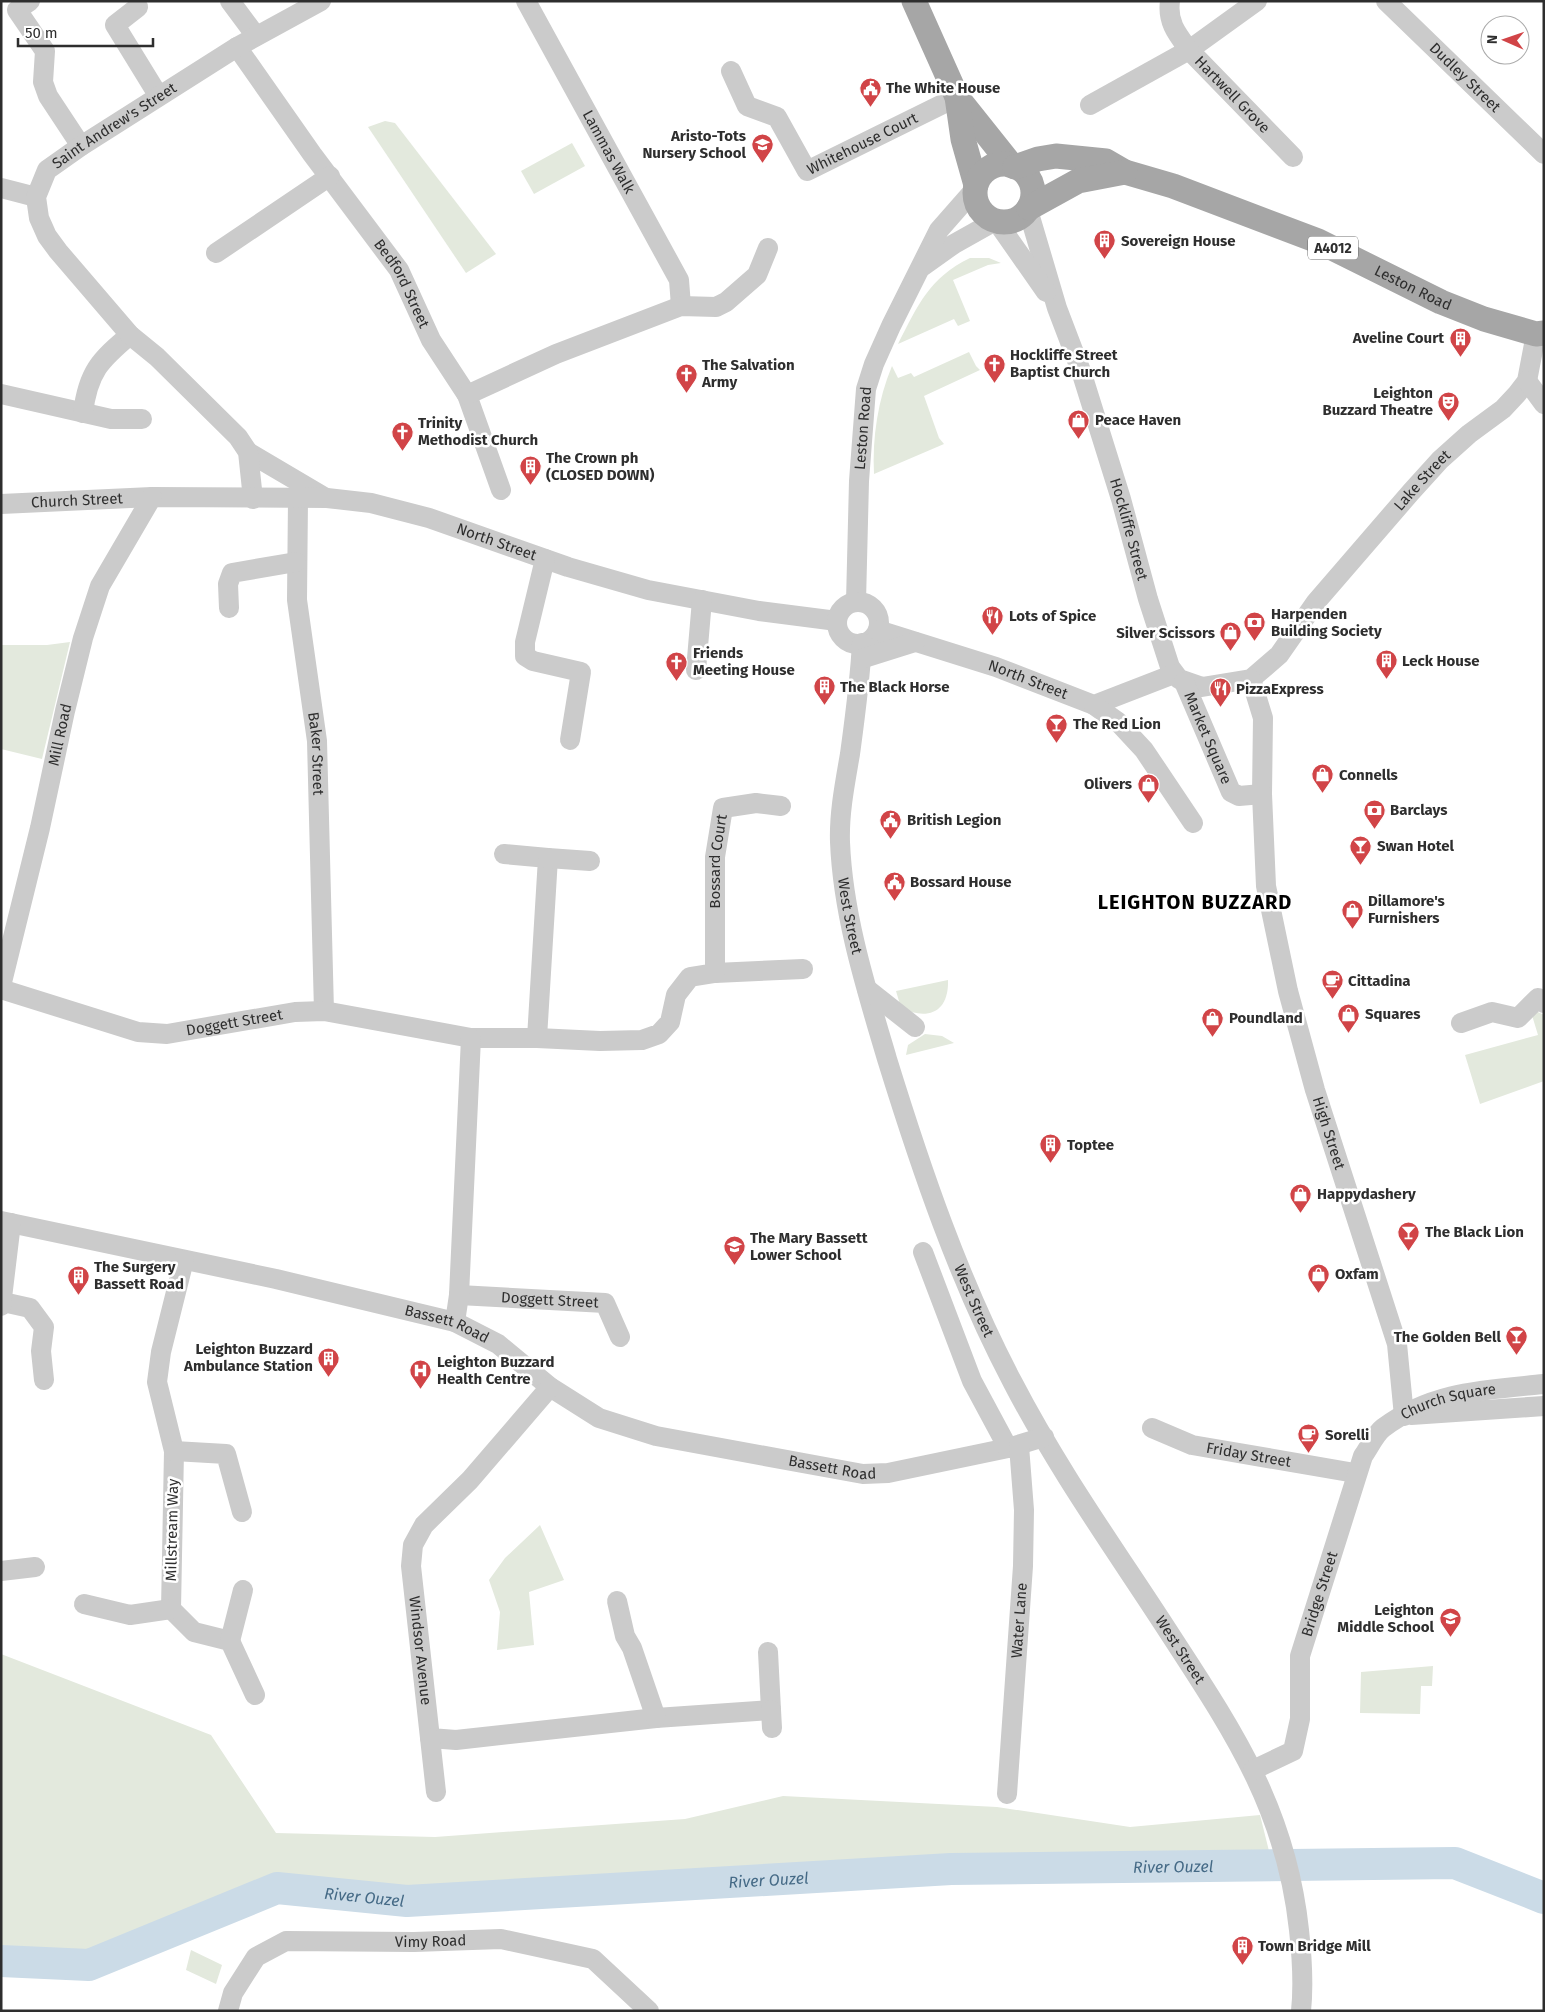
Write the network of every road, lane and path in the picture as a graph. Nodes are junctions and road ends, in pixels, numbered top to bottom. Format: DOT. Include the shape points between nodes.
graph roads {
  1 [pos="230,1"];
  2 [pos="321,1"];
  3 [pos="526,1"];
  4 [pos="914,1"];
  5 [pos="1170,1"];
  6 [pos="1257,1"];
  7 [pos="1386,1"];
  8 [pos="19,4"];
  9 [pos="138,7"];
  10 [pos="256,36"];
  11 [pos="237,47"];
  12 [pos="1189,50"];
  13 [pos="730,71"];
  14 [pos="158,95"];
  15 [pos="957,97"];
  16 [pos="1090,105"];
  17 [pos="81,146"];
  18 [pos="1544,154"];
  19 [pos="1293,157"];
  20 [pos="1014,166"];
  21 [pos="1125,172"];
  22 [pos="330,176"];
  23 [pos="976,187"];
  24 [pos="1,188"];
  25 [pos="36,197"];
  26 [pos="1028,209"];
  27 [pos="996,221"];
  28 [pos="768,248"];
  29 [pos="216,253"];
  30 [pos="921,267"];
  31 [pos="681,306"];
  32 [pos="1057,308"];
  33 [pos="1540,333"];
  34 [pos="130,335"];
  35 [pos="1527,381"];
  36 [pos="1,394"];
  37 [pos="467,395"];
  38 [pos="1544,404"];
  39 [pos="83,413"];
  40 [pos="142,419"];
  41 [pos="248,452"];
  42 [pos="500,490"];
  43 [pos="152,497"];
  44 [pos="327,498"];
  45 [pos="253,499"];
  46 [pos="298,499"];
  47 [pos="1,504"];
  48 [pos="545,559"];
  49 [pos="296,562"];
  50 [pos="702,600"];
  51 [pos="856,602"];
  52 [pos="230,608"];
  53 [pos="837,621"];
  54 [pos="878,630"];
  55 [pos="915,642"];
  56 [pos="862,651"];
  57 [pos="696,670"];
  58 [pos="1179,678"];
  59 [pos="1251,679"];
  60 [pos="1094,705"];
  61 [pos="570,740"];
  62 [pos="1262,794"];
  63 [pos="781,806"];
  64 [pos="1193,823"];
  65 [pos="504,854"];
  66 [pos="548,858"];
  67 [pos="590,861"];
  68 [pos="6,943"];
  69 [pos="803,969"];
  70 [pos="715,973"];
  71 [pos="1,988"];
  72 [pos="867,989"];
  73 [pos="1544,1003"];
  74 [pos="324,1011"];
  75 [pos="1461,1023"];
  76 [pos="915,1027"];
  77 [pos="471,1038"];
  78 [pos="537,1038"];
  79 [pos="6,1222"];
  80 [pos="923,1252"];
  81 [pos="184,1260"];
  82 [pos="459,1296"];
  83 [pos="2,1304"];
  84 [pos="455,1322"];
  85 [pos="620,1337"];
  86 [pos="44,1380"];
  87 [pos="1544,1384"];
  88 [pos="550,1387"];
  89 [pos="1544,1406"];
  90 [pos="1404,1416"];
  91 [pos="1152,1428"];
  92 [pos="1044,1437"];
  93 [pos="1013,1447"];
  94 [pos="174,1451"];
  95 [pos="1349,1472"];
  96 [pos="242,1512"];
  97 [pos="36,1567"];
  98 [pos="1,1571"];
  99 [pos="243,1590"];
  100 [pos="617,1601"];
  101 [pos="84,1604"];
  102 [pos="171,1609"];
  103 [pos="230,1641"];
  104 [pos="768,1652"];
  105 [pos="256,1695"];
  106 [pos="656,1718"];
  107 [pos="430,1738"];
  108 [pos="1253,1770"];
  109 [pos="436,1792"];
  110 [pos="1007,1794"];
  111 [pos="228,2011"];
  112 [pos="649,2011"];
  113 [pos="1301,2011"];
  1 -- 10 [label="street"];
  2 -- 10 [label="street, Saint Andrew's Street"];
  3 -- 31 [label="street, Lammas Walk" via="679,280"];
  4 -- 15 [label="main road"];
  5 -- 12 [label="street" via="1168,11 1172,26"];
  6 -- 12 [label="street, Hartwell Grove"];
  7 -- 18 [label="street, Dudley Street"];
  8 -- 17 [label="street" via="45,51 43,82 48,96"];
  9 -- 14 [label="street" via="115,25"];
  10 -- 11 [label="street, Saint Andrew's Street"];
  11 -- 14 [label="street, Saint Andrew's Street"];
  11 -- 22 [label="street, Bedford Street"];
  12 -- 16 [label="street"];
  12 -- 19 [label="street, Hartwell Grove"];
  13 -- 15 [label="street, Whitehouse Court" via="747,106 777,117 807,171"];
  14 -- 17 [label="street, Saint Andrew's Street"];
  15 -- 20 [label="main road"];
  15 -- 23 [label="main road" via="961,132"];
  17 -- 25 [label="street, Saint Andrew's Street" via="47,170"];
  20 -- 21 [label="main road, Leston Road / A4012" via="1056,156 1106,161"];
  20 -- 23 [label="main road" via="994,166 980,176"];
  20 -- 26 [label="main road" via="1024,172 1032,189"];
  21 -- 26 [label="main road, Leston Road / A4012" via="1078,182"];
  21 -- 33 [label="main road, Leston Road / A4012" via="1173,186 1318,241 1441,302 1484,319"];
  22 -- 29 [label="street"];
  22 -- 37 [label="street, Bedford Street" via="399,270 431,340"];
  23 -- 27 [label="main road" via="977,205 987,218"];
  23 -- 30 [label="street, Leston Road" via="939,230"];
  24 -- 25 [label="street"];
  25 -- 34 [label="street" via="38,218 47,236"];
  26 -- 27 [label="main road" via="1014,220"];
  26 -- 32 [label="street, Hockliffe Street"];
  27 -- 30 [label="street, Leston Road"];
  27 -- 32 [label="street, Hockliffe Street"];
  28 -- 31 [label="street" via="758,275 726,302 716,307"];
  30 -- 51 [label="street, Leston Road" via="874,364 866,389 859,481"];
  31 -- 37 [label="street" via="556,354"];
  32 -- 58 [label="street, Hockliffe Street" via="1081,371 1148,599"];
  33 -- 35 [label="street, Lake Street"];
  34 -- 39 [label="street" via="93,371"];
  34 -- 41 [label="street" via="192,390 238,437"];
  35 -- 38 [label="street"];
  35 -- 59 [label="street, Lake Street" via="1503,409 1440,460 1316,602 1279,655"];
  36 -- 39 [label="street"];
  37 -- 42 [label="street, Bedford Street"];
  39 -- 40 [label="street" via="111,419"];
  41 -- 44 [label="street"];
  41 -- 45 [label="street"];
  43 -- 45 [label="street, North Street"];
  43 -- 47 [label="street, Church Street"];
  43 -- 68 [label="street, Mill Road" via="97,594 65,711 40,828"];
  44 -- 46 [label="street, North Street"];
  44 -- 48 [label="street, North Street" via="398,509 525,547"];
  45 -- 46 [label="street, North Street"];
  46 -- 49 [label="street, Baker Street"];
  48 -- 50 [label="street, North Street" via="648,590"];
  48 -- 61 [label="street" via="525,642 525,656 532,661 581,672"];
  49 -- 52 [label="street" via="232,574 228,584"];
  49 -- 74 [label="street, Baker Street" via="297,600 317,741"];
  50 -- 53 [label="street, North Street"];
  50 -- 57 [label="street"];
  51 -- 53 [label="street" via="841,610"];
  51 -- 54 [label="street" via="875,610"];
  53 -- 56 [label="street" via="844,638"];
  54 -- 55 [label="street, North Street"];
  54 -- 56 [label="street"];
  55 -- 56 [label="street"];
  55 -- 60 [label="street, North Street" via="996,667"];
  56 -- 72 [label="street, West Street" via="840,838 846,907"];
  58 -- 59 [label="street" via="1202,687"];
  58 -- 60 [label="street" via="1144,686"];
  58 -- 62 [label="street, Market Square" via="1231,792 1239,796"];
  59 -- 62 [label="street" via="1263,718"];
  60 -- 64 [label="street" via="1118,722 1144,750"];
  62 -- 90 [label="street, High Street" via="1266,886 1288,991 1315,1090 1397,1344"];
  63 -- 70 [label="street, Bossard Court" via="756,803 724,808 714,857"];
  65 -- 66 [label="street"];
  66 -- 67 [label="street"];
  66 -- 78 [label="street"];
  68 -- 71 [label="street, Mill Road"];
  69 -- 70 [label="street"];
  70 -- 78 [label="street, Doggett Street" via="690,977 676,994 670,1022 659,1034 642,1040"];
  71 -- 74 [label="street, Doggett Street" via="138,1032 167,1034 295,1012"];
  72 -- 76 [label="street"];
  72 -- 92 [label="street, West Street" via="913,1143 974,1302 1013,1383"];
  73 -- 75 [label="street" via="1538,998 1518,1018 1492,1012"];
  74 -- 77 [label="street, Doggett Street"];
  77 -- 78 [label="street, Doggett Street"];
  77 -- 82 [label="street"];
  79 -- 81 [label="street, Bassett Road"];
  79 -- 83 [label="street"];
  80 -- 93 [label="street, West Street" via="972,1381"];
  81 -- 84 [label="street, Bassett Road"];
  81 -- 94 [label="street, Millstream Way" via="161,1352 157,1382"];
  82 -- 84 [label="street"];
  82 -- 85 [label="street, Doggett Street" via="606,1303"];
  83 -- 86 [label="street" via="30,1308 44,1327 41,1351"];
  84 -- 88 [label="street, Bassett Road" via="498,1344"];
  87 -- 90 [label="street, Church Square" via="1455,1394 1425,1403"];
  88 -- 93 [label="street, Bassett Road" via="599,1418 656,1436 863,1474 888,1473"];
  88 -- 107 [label="street, Windsor Avenue" via="470,1480 424,1526 413,1544 411,1566"];
  89 -- 90 [label="street, Church Square"];
  90 -- 108 [label="street, Bridge Street" via="1382,1429 1363,1456 1300,1656 1300,1720 1293,1751"];
  91 -- 95 [label="street, Friday Street" via="1192,1444"];
  92 -- 93 [label="street, Bassett Road"];
  92 -- 108 [label="street, West Street" via="1226,1719"];
  93 -- 110 [label="street, Water Lane" via="1024,1510"];
  94 -- 96 [label="street" via="226,1454"];
  94 -- 102 [label="street, Millstream Way"];
  97 -- 98 [label="street"];
  99 -- 103 [label="street"];
  100 -- 106 [label="street" via="625,1636"];
  101 -- 102 [label="street" via="130,1615"];
  102 -- 103 [label="street" via="194,1632"];
  103 -- 105 [label="street"];
  104 -- 106 [label="street" via="771,1719"];
  106 -- 107 [label="street" via="456,1740"];
  107 -- 109 [label="street, Windsor Avenue"];
  108 -- 113 [label="street, West Street" via="1282,1838 1296,1896 1303,1970"];
  111 -- 112 [label="street, Vimy Road" via="233,1993 256,1957 286,1941 501,1940 592,1959"];
}
